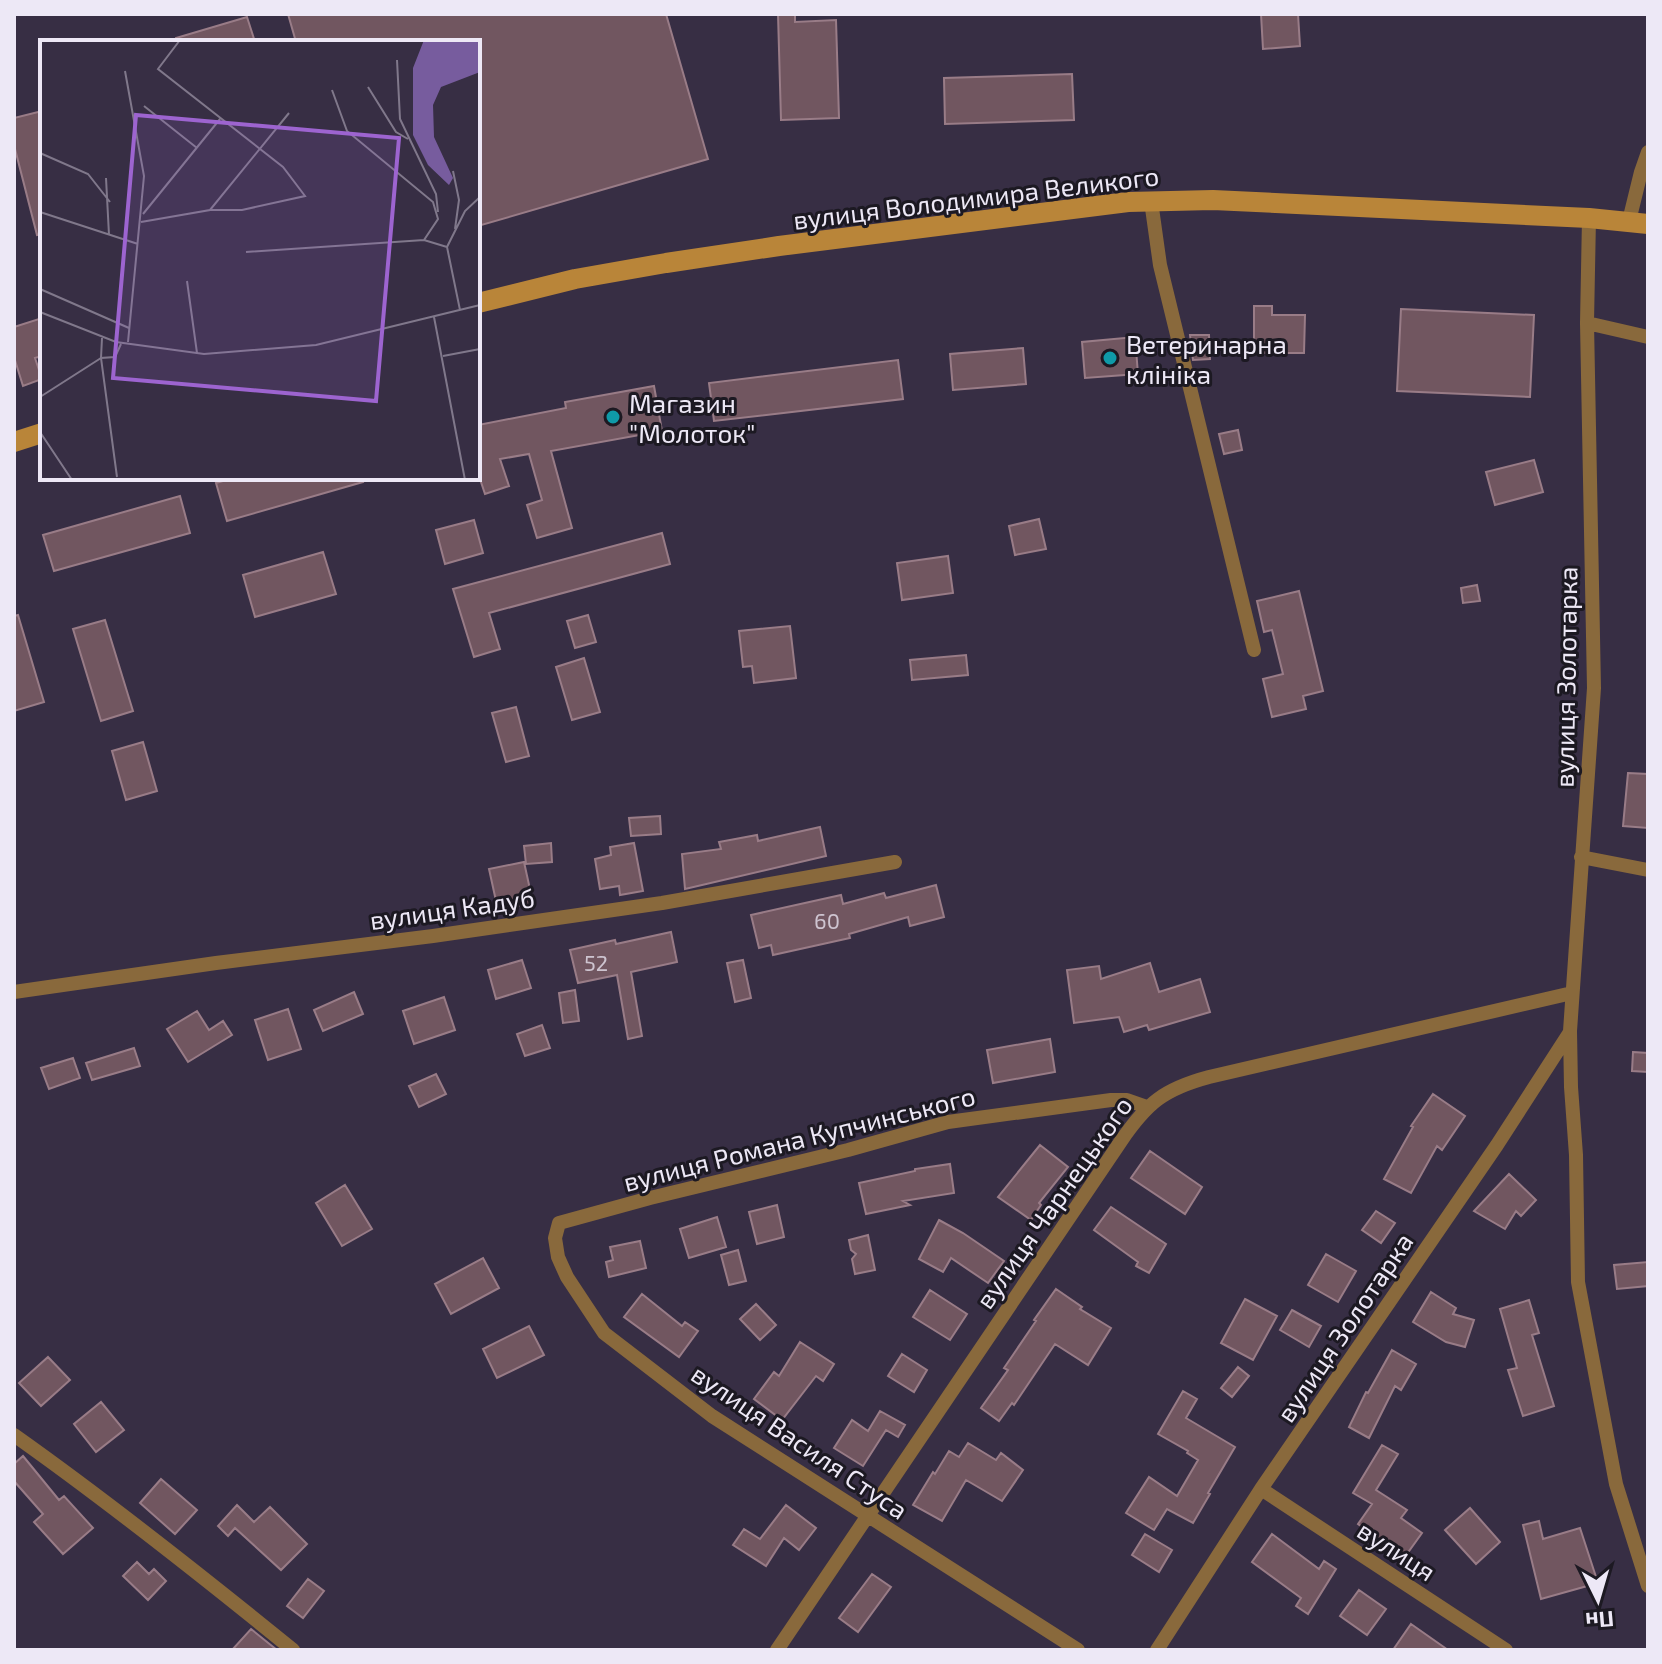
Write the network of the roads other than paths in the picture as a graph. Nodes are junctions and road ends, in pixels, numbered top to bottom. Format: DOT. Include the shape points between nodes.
graph roads {
  1 [pos="1648,152"];
  2 [pos="1151,201"];
  3 [pos="1589,218"];
  4 [pos="1638,222"];
  5 [pos="480,303"];
  6 [pos="1587,323"];
  7 [pos="1648,337"];
  8 [pos="40,434"];
  9 [pos="14,442"];
  10 [pos="1254,650"];
  11 [pos="1581,857"];
  12 [pos="895,862"];
  13 [pos="1648,870"];
  14 [pos="14,992"];
  15 [pos="1572,993"];
  16 [pos="1570,1031"];
  17 [pos="1147,1107"];
  18 [pos="559,1223"];
  19 [pos="14,1435"];
  20 [pos="1261,1489"];
  21 [pos="868,1515"];
  22 [pos="1648,1586"];
  23 [pos="293,1650"];
  24 [pos="777,1650"];
  25 [pos="1078,1650"];
  26 [pos="1157,1650"];
  27 [pos="1506,1650"];
  1 -- 4 [label="street" via="1641,172"];
  2 -- 3 [label="main road, вулиця Володимира Великого"];
  2 -- 5 [label="main road, вулиця Володимира Великого" via="666,263"];
  2 -- 10 [label="street" via="1163,280"];
  3 -- 4 [label="main road, вулиця Володимира Великого"];
  3 -- 6 [label="street, вулиця Золотарка"];
  6 -- 7 [label="street"];
  6 -- 11 [label="street, вулиця Золотарка" via="1594,688"];
  8 -- 9 [label="main road"];
  11 -- 13 [label="street"];
  11 -- 15 [label="street, вулиця Золотарка"];
  12 -- 14 [label="street, вулиця Кадуб" via="662,903"];
  15 -- 16 [label="street, вулиця Золотарка"];
  15 -- 17 [label="street, вулиця Чарнецького" via="1209,1077 1170,1091"];
  16 -- 20 [label="street, вулиця Золотарка"];
  16 -- 22 [label="street, вулиця Золотарка" via="1578,1282 1616,1484"];
  17 -- 18 [label="street, вулиця Романа Купчинського" via="1111,1100 948,1122"];
  17 -- 21 [label="street, вулиця Чарнецького"];
  18 -- 21 [label="street, вулиця Василя Стуса" via="558,1257 604,1333 712,1416"];
  19 -- 23 [label="street"];
  20 -- 26 [label="street, вулиця Золотарка"];
  20 -- 27 [label="street, вулиця"];
  21 -- 24 [label="street, вулиця Чарнецького"];
  21 -- 25 [label="street, вулиця Василя Стуса"];
}
